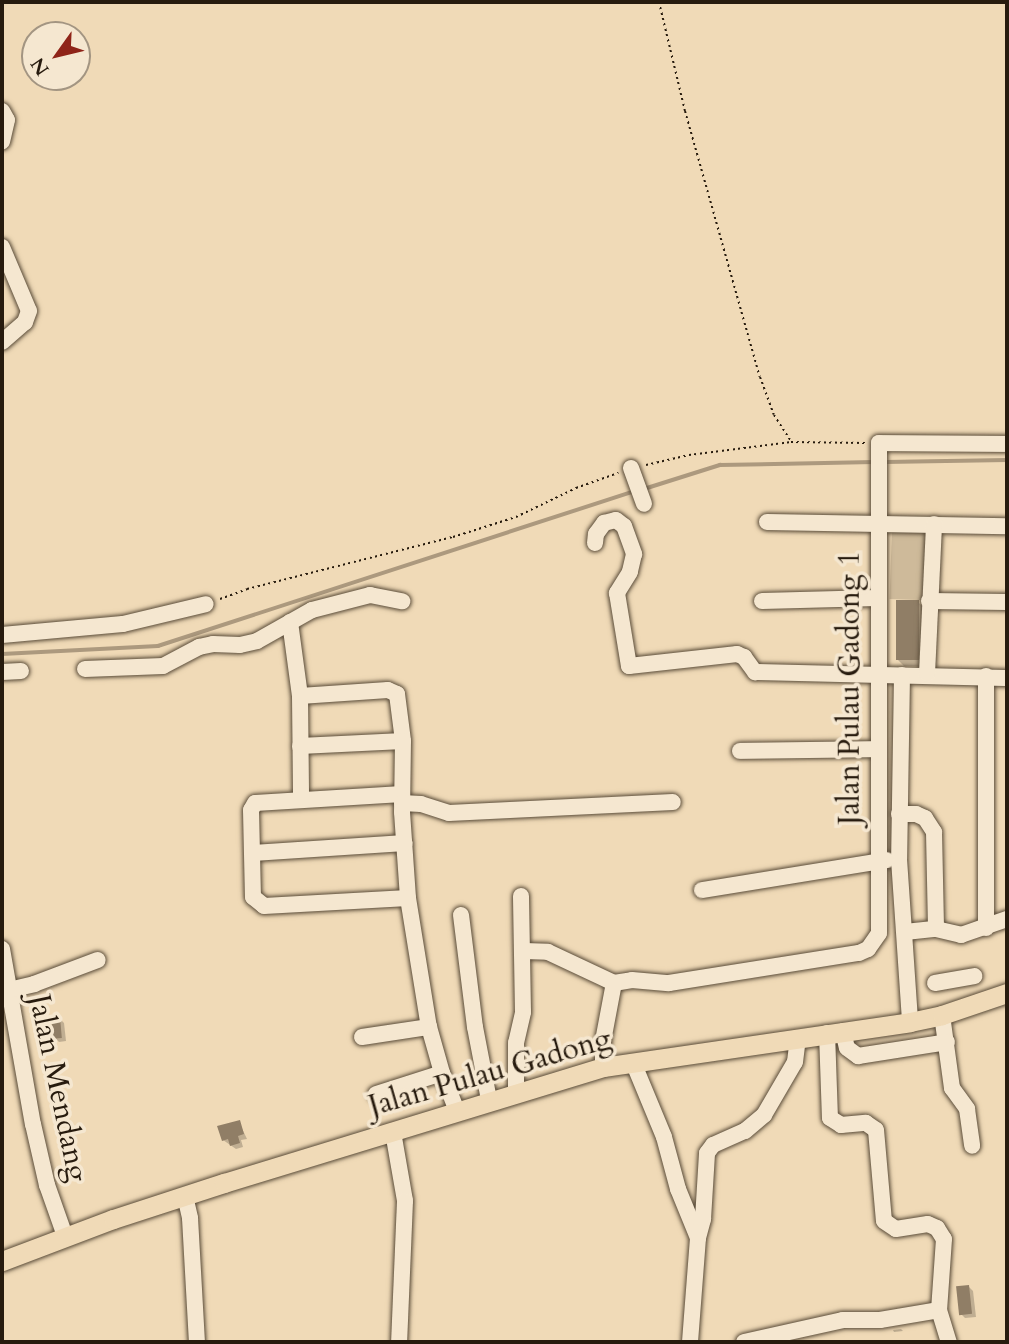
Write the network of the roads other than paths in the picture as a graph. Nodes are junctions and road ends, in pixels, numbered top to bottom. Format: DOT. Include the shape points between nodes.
graph roads {
  1 [pos="2,111"];
  2 [pos="2,141"];
  3 [pos="2,247"];
  4 [pos="2,342"];
  5 [pos="1007,444"];
  6 [pos="632,470"];
  7 [pos="644,504"];
  8 [pos="767,522"];
  9 [pos="878,522"];
  10 [pos="934,524"];
  11 [pos="1007,526"];
  12 [pos="595,543"];
  13 [pos="877,598"];
  14 [pos="402,601"];
  15 [pos="762,601"];
  16 [pos="929,601"];
  17 [pos="1007,602"];
  18 [pos="206,604"];
  19 [pos="290,622"];
  20 [pos="2,635"];
  21 [pos="85,669"];
  22 [pos="21,671"];
  23 [pos="2,672"];
  24 [pos="879,673"];
  25 [pos="927,674"];
  26 [pos="902,675"];
  27 [pos="986,676"];
  28 [pos="1007,678"];
  29 [pos="300,696"];
  30 [pos="402,741"];
  31 [pos="300,746"];
  32 [pos="879,749"];
  33 [pos="740,751"];
  34 [pos="300,798"];
  35 [pos="402,798"];
  36 [pos="673,802"];
  37 [pos="899,814"];
  38 [pos="405,843"];
  39 [pos="253,853"];
  40 [pos="900,859"];
  41 [pos="878,860"];
  42 [pos="702,890"];
  43 [pos="521,896"];
  44 [pos="408,898"];
  45 [pos="461,915"];
  46 [pos="1007,919"];
  47 [pos="986,928"];
  48 [pos="936,929"];
  49 [pos="905,932"];
  50 [pos="2,949"];
  51 [pos="524,951"];
  52 [pos="98,960"];
  53 [pos="974,976"];
  54 [pos="955,979"];
  55 [pos="614,983"];
  56 [pos="935,983"];
  57 [pos="9,990"];
  58 [pos="1007,993"];
  59 [pos="961,1010"];
  60 [pos="942,1016"];
  61 [pos="909,1022"];
  62 [pos="429,1027"];
  63 [pos="835,1032"];
  64 [pos="362,1037"];
  65 [pos="798,1038"];
  66 [pos="947,1042"];
  67 [pos="633,1062"];
  68 [pos="603,1067"];
  69 [pos="442,1073"];
  70 [pos="516,1092"];
  71 [pos="376,1094"];
  72 [pos="489,1100"];
  73 [pos="457,1111"];
  74 [pos="393,1132"];
  75 [pos="972,1146"];
  76 [pos="185,1196"];
  77 [pos="65,1236"];
  78 [pos="698,1238"];
  79 [pos="2,1261"];
  80 [pos="939,1310"];
  81 [pos="197,1342"];
  82 [pos="399,1342"];
  83 [pos="690,1342"];
  84 [pos="744,1342"];
  85 [pos="949,1342"];
  1 -- 2 [label="street" via="8,120"];
  3 -- 4 [label="street" via="29,311 25,322"];
  5 -- 9 [label="street, Jalan Pulau Gadong 1" via="879,446"];
  6 -- 7 [label="street"];
  8 -- 9 [label="street"];
  9 -- 10 [label="street"];
  9 -- 13 [label="street, Jalan Pulau Gadong 1"];
  10 -- 11 [label="street"];
  10 -- 16 [label="street"];
  12 -- 24 [label="street" via="604,523 616,520 624,526 634,554 630,572 617,593 629,666 737,653 755,672"];
  13 -- 15 [label="street"];
  13 -- 24 [label="street, Jalan Pulau Gadong 1"];
  14 -- 19 [label="street" via="370,596 312,610"];
  16 -- 17 [label="street"];
  16 -- 25 [label="street"];
  18 -- 20 [label="street" via="124,624"];
  19 -- 21 [label="street" via="257,641 206,645 163,666"];
  19 -- 29 [label="street"];
  22 -- 23 [label="street"];
  24 -- 26 [label="street"];
  24 -- 32 [label="street, Jalan Pulau Gadong 1"];
  25 -- 26 [label="street"];
  25 -- 27 [label="street"];
  26 -- 37 [label="street"];
  27 -- 28 [label="street"];
  27 -- 47 [label="street"];
  29 -- 30 [label="street" via="393,691 399,700"];
  29 -- 31 [label="street"];
  30 -- 31 [label="street"];
  30 -- 35 [label="street"];
  31 -- 34 [label="street"];
  32 -- 33 [label="street"];
  32 -- 41 [label="street, Jalan Pulau Gadong 1"];
  34 -- 35 [label="street"];
  34 -- 39 [label="street" via="252,805"];
  35 -- 36 [label="street" via="449,813"];
  35 -- 38 [label="street"];
  37 -- 40 [label="street"];
  37 -- 48 [label="street, Jalan Pulau Gadong 1" via="925,818 934,832"];
  38 -- 39 [label="street"];
  38 -- 44 [label="street"];
  39 -- 44 [label="street" via="254,897 264,906"];
  40 -- 41 [label="street"];
  40 -- 49 [label="street"];
  41 -- 42 [label="street"];
  41 -- 55 [label="street, Jalan Pulau Gadong 1" via="879,933 868,949 687,982"];
  43 -- 51 [label="street"];
  44 -- 62 [label="street"];
  45 -- 72 [label="street"];
  46 -- 47 [label="street"];
  47 -- 48 [label="street" via="961,935"];
  48 -- 49 [label="street"];
  49 -- 61 [label="street"];
  50 -- 57 [label="street, Jalan Mendang"];
  51 -- 55 [label="street" via="548,952"];
  51 -- 70 [label="street"];
  52 -- 57 [label="street"];
  53 -- 54 [label="street"];
  54 -- 56 [label="street"];
  54 -- 59 [label="street"];
  55 -- 68 [label="street" via="604,1030"];
  57 -- 77 [label="street, Jalan Mendang" via="33,1124"];
  58 -- 59 [label="main road, Jalan Pulau Gadong"];
  59 -- 60 [label="main road, Jalan Pulau Gadong"];
  60 -- 61 [label="main road, Jalan Pulau Gadong"];
  60 -- 66 [label="street"];
  61 -- 63 [label="main road, Jalan Pulau Gadong"];
  62 -- 64 [label="street"];
  62 -- 69 [label="street"];
  63 -- 65 [label="main road, Jalan Pulau Gadong"];
  63 -- 66 [label="street" via="859,1056"];
  63 -- 80 [label="street" via="830,1118 841,1125 866,1123 876,1130 884,1221 896,1229 928,1224 937,1228 944,1240"];
  65 -- 67 [label="main road, Jalan Pulau Gadong"];
  65 -- 78 [label="street" via="794,1062 764,1115 745,1131 722,1138 707,1153"];
  66 -- 75 [label="street" via="952,1088 967,1109"];
  67 -- 68 [label="main road, Jalan Pulau Gadong"];
  67 -- 78 [label="street"];
  68 -- 70 [label="main road, Jalan Pulau Gadong"];
  69 -- 71 [label="street"];
  69 -- 73 [label="street"];
  70 -- 72 [label="main road, Jalan Pulau Gadong"];
  72 -- 73 [label="main road, Jalan Pulau Gadong"];
  73 -- 74 [label="main road, Jalan Pulau Gadong"];
  74 -- 76 [label="main road, Jalan Pulau Gadong"];
  74 -- 82 [label="street" via="405,1201"];
  76 -- 77 [label="main road, Jalan Pulau Gadong"];
  76 -- 81 [label="street"];
  77 -- 79 [label="main road, Jalan Pulau Gadong"];
  78 -- 83 [label="street"];
  80 -- 84 [label="street" via="880,1320 843,1320"];
  80 -- 85 [label="street"];
}
